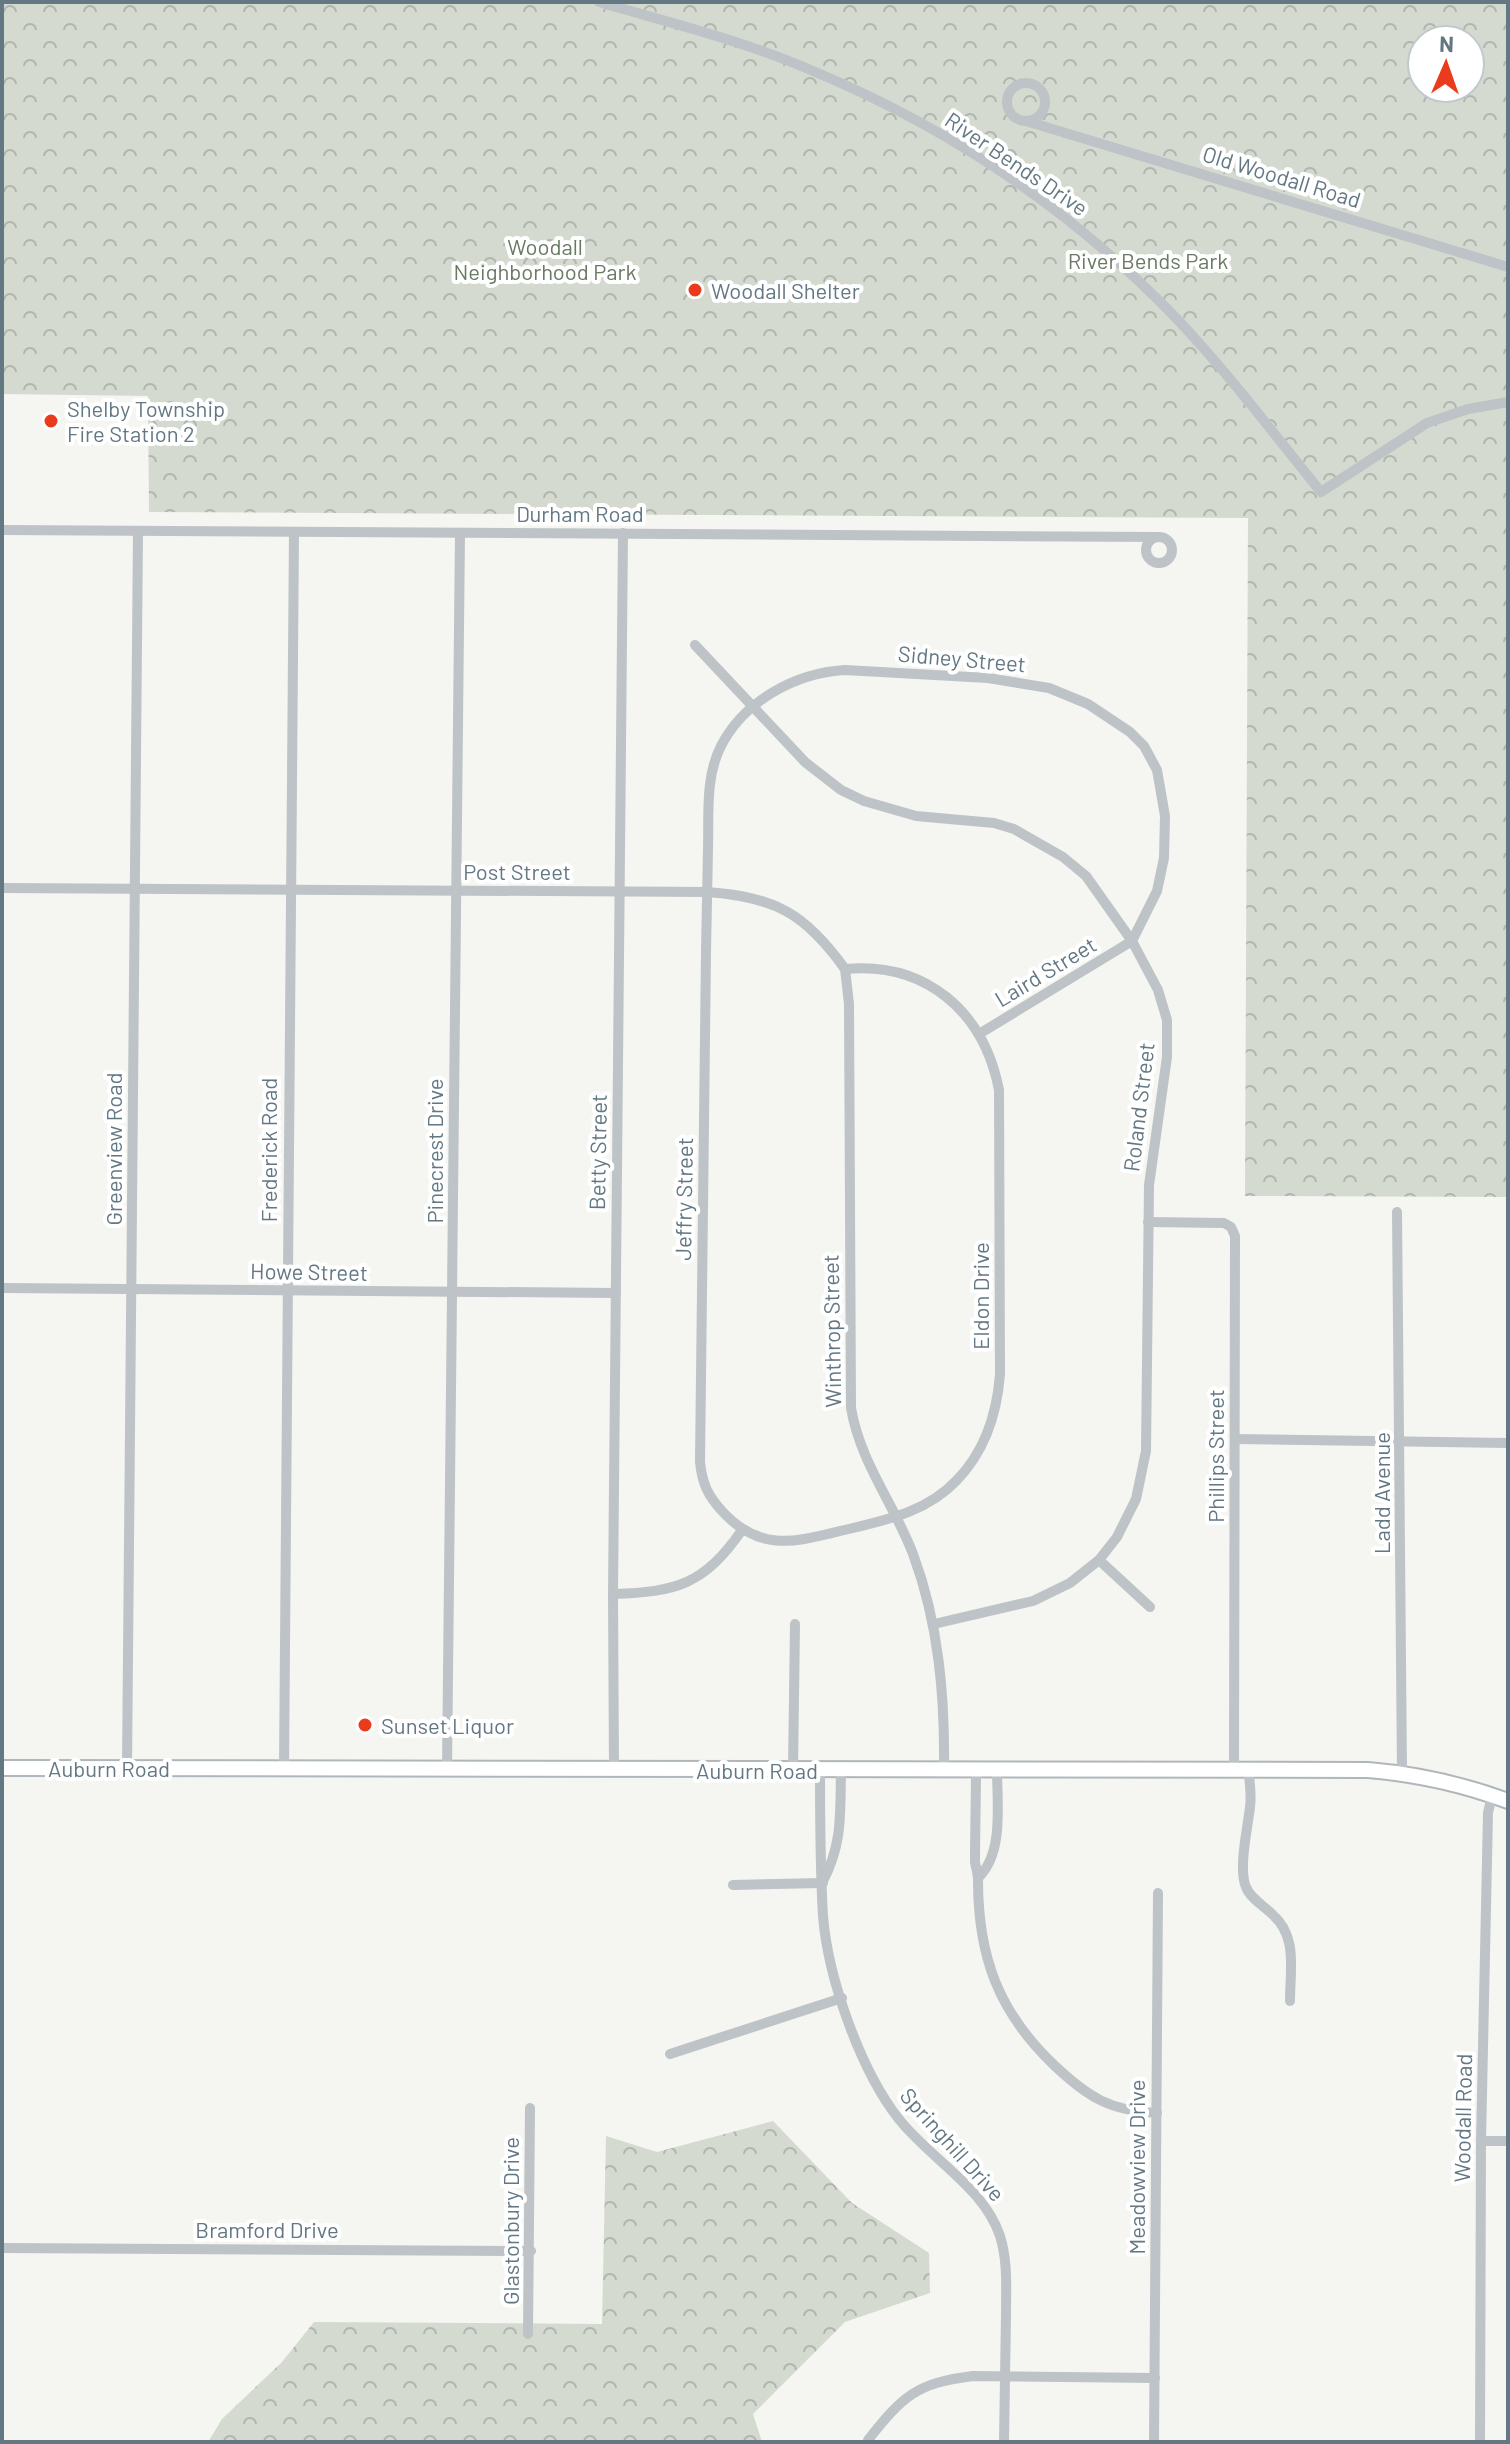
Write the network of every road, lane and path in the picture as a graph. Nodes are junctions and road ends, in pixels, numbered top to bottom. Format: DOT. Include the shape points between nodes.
graph roads {
  1 [pos="599,2"];
  2 [pos="1043,112"];
  3 [pos="1026,121"];
  4 [pos="1043,126"];
  5 [pos="1508,267"];
  6 [pos="1508,402"];
  7 [pos="2,530"];
  8 [pos="138,531"];
  9 [pos="294,532"];
  10 [pos="460,533"];
  11 [pos="623,533"];
  12 [pos="1158,537"];
  13 [pos="1137,538"];
  14 [pos="1148,555"];
  15 [pos="695,645"];
  16 [pos="754,706"];
  17 [pos="2,888"];
  18 [pos="135,889"];
  19 [pos="290,890"];
  20 [pos="456,890"];
  21 [pos="620,892"];
  22 [pos="707,892"];
  23 [pos="1132,941"];
  24 [pos="845,969"];
  25 [pos="979,1034"];
  26 [pos="1397,1212"];
  27 [pos="1148,1222"];
  28 [pos="2,1288"];
  29 [pos="131,1289"];
  30 [pos="287,1290"];
  31 [pos="453,1292"];
  32 [pos="616,1293"];
  33 [pos="1235,1439"];
  34 [pos="1401,1440"];
  35 [pos="1508,1443"];
  36 [pos="897,1517"];
  37 [pos="742,1530"];
  38 [pos="1099,1560"];
  39 [pos="613,1594"];
  40 [pos="1150,1607"];
  41 [pos="795,1624"];
  42 [pos="934,1624"];
  43 [pos="2,1768"];
  44 [pos="127,1768"];
  45 [pos="284,1769"];
  46 [pos="447,1770"];
  47 [pos="614,1770"];
  48 [pos="793,1770"];
  49 [pos="820,1770"];
  50 [pos="841,1770"];
  51 [pos="976,1770"];
  52 [pos="997,1770"];
  53 [pos="1241,1770"];
  54 [pos="944,1771"];
  55 [pos="1402,1773"];
  56 [pos="1492,1795"];
  57 [pos="1508,1801"];
  58 [pos="979,1877"];
  59 [pos="823,1883"];
  60 [pos="733,1885"];
  61 [pos="1158,1893"];
  62 [pos="842,1998"];
  63 [pos="1290,2001"];
  64 [pos="670,2054"];
  65 [pos="530,2108"];
  66 [pos="1157,2113"];
  67 [pos="1481,2141"];
  68 [pos="1508,2141"];
  69 [pos="2,2248"];
  70 [pos="531,2251"];
  71 [pos="528,2334"];
  72 [pos="1005,2377"];
  73 [pos="1155,2378"];
  74 [pos="868,2440"];
  75 [pos="1004,2442"];
  76 [pos="1154,2442"];
  77 [pos="1480,2442"];
  1 -- 6 [label="street, River Bends Drive" via="810,69 897,109 1008,176 1081,231 1177,320 1321,492 1427,423"];
  2 -- 3 [label="street"];
  2 -- 3 [label="street" via="1046,100 1041,89 1030,82 1017,84 1008,94 1007,107"];
  2 -- 4 [label="street"];
  3 -- 4 [label="street, Old Woodall Road"];
  4 -- 5 [label="street, Old Woodall Road"];
  7 -- 8 [label="street, Durham Road"];
  8 -- 9 [label="street, Durham Road"];
  8 -- 18 [label="street, Greenview Road"];
  9 -- 10 [label="street, Durham Road"];
  9 -- 19 [label="street, Frederick Road"];
  10 -- 11 [label="street, Durham Road"];
  10 -- 20 [label="street, Pinecrest Drive"];
  11 -- 13 [label="street, Durham Road"];
  11 -- 21 [label="street, Betty Street"];
  12 -- 13 [label="street, Durham Road"];
  12 -- 14 [label="street" via="1148,544"];
  12 -- 14 [label="street" via="1170,543 1171,555 1157,563"];
  13 -- 14 [label="street"];
  15 -- 16 [label="street, Roland Street"];
  16 -- 22 [label="street, Jeffry Street" via="732,729 713,767"];
  16 -- 23 [label="street, Roland Street" via="823,777 864,801 916,816 994,823 1040,842 1086,876"];
  16 -- 23 [label="street, Sidney Street" via="804,677 845,670 1022,682 1100,711 1144,746 1163,797 1161,876"];
  17 -- 18 [label="street, Post Street"];
  18 -- 19 [label="street, Post Street"];
  18 -- 29 [label="street, Greenview Road"];
  19 -- 20 [label="street, Post Street"];
  19 -- 30 [label="street, Frederick Road"];
  20 -- 21 [label="street, Post Street"];
  20 -- 31 [label="street, Pinecrest Drive"];
  21 -- 22 [label="street, Post Street"];
  21 -- 32 [label="street, Betty Street"];
  22 -- 24 [label="street, Post Street" via="775,904 813,933"];
  22 -- 37 [label="street, Jeffry Street" via="700,1462 709,1496"];
  23 -- 25 [label="street, Laird Street"];
  23 -- 27 [label="street, Roland Street" via="1167,1020"];
  24 -- 25 [label="street" via="863,967 917,978 949,999"];
  24 -- 36 [label="street, Winthrop Street" via="851,1408 865,1458"];
  25 -- 36 [label="street, Eldon Drive" via="996,1075 1000,1111 998,1397 989,1431 958,1480 926,1505"];
  26 -- 34 [label="street, Ladd Avenue"];
  27 -- 33 [label="street, Phillips Street" via="1224,1223 1235,1236"];
  27 -- 38 [label="street, Roland Street" via="1144,1471 1130,1515"];
  28 -- 29 [label="street, Howe Street"];
  29 -- 30 [label="street, Howe Street"];
  29 -- 44 [label="street, Greenview Road"];
  30 -- 31 [label="street, Howe Street"];
  30 -- 45 [label="street, Frederick Road"];
  31 -- 32 [label="street, Howe Street"];
  31 -- 46 [label="street, Pinecrest Drive"];
  32 -- 39 [label="street, Betty Street"];
  33 -- 34 [label="street"];
  33 -- 53 [label="street, Phillips Street"];
  34 -- 35 [label="street"];
  34 -- 55 [label="street, Ladd Avenue"];
  36 -- 37 [label="street" via="792,1541 758,1538"];
  36 -- 42 [label="street, Winthrop Street"];
  37 -- 39 [label="street" via="697,1577 653,1592"];
  38 -- 40 [label="street"];
  38 -- 42 [label="street, Roland Street" via="1070,1583 1033,1601"];
  39 -- 47 [label="street, Betty Street"];
  41 -- 48 [label="street"];
  42 -- 54 [label="street, Winthrop Street" via="943,1689"];
  43 -- 44 [label="main road, Auburn Road"];
  44 -- 45 [label="main road, Auburn Road"];
  45 -- 46 [label="main road, Auburn Road"];
  46 -- 47 [label="main road, Auburn Road"];
  47 -- 48 [label="main road, Auburn Road"];
  48 -- 49 [label="main road, Auburn Road"];
  49 -- 50 [label="main road, Auburn Road"];
  49 -- 59 [label="street, Springhill Drive"];
  50 -- 54 [label="main road, Auburn Road"];
  50 -- 59 [label="street, Springhill Drive" via="840,1839"];
  51 -- 52 [label="main road, Auburn Road"];
  51 -- 54 [label="main road, Auburn Road"];
  51 -- 58 [label="street"];
  52 -- 53 [label="main road, Auburn Road"];
  52 -- 58 [label="street" via="994,1850"];
  53 -- 55 [label="main road, Auburn Road"];
  53 -- 63 [label="street, Phillips Street" via="1250,1806 1245,1825 1246,1888 1288,1932"];
  55 -- 56 [label="main road, Auburn Road"];
  56 -- 57 [label="main road, Auburn Road"];
  56 -- 67 [label="street, Woodall Road"];
  58 -- 66 [label="street" via="977,1905 987,1963 1013,2017 1082,2091 1118,2108"];
  59 -- 60 [label="street"];
  59 -- 62 [label="street, Springhill Drive" via="828,1948"];
  61 -- 66 [label="street, Meadowview Drive"];
  62 -- 64 [label="street"];
  62 -- 72 [label="street, Springhill Drive" via="862,2058 897,2116 975,2193 994,2221 1006,2267"];
  65 -- 70 [label="street, Glastonbury Drive"];
  66 -- 73 [label="street, Meadowview Drive"];
  67 -- 68 [label="street"];
  67 -- 77 [label="street, Woodall Road"];
  69 -- 70 [label="street, Bramford Drive"];
  70 -- 71 [label="street, Glastonbury Drive"];
  72 -- 73 [label="street"];
  72 -- 74 [label="street" via="950,2379 916,2391 894,2406"];
  72 -- 75 [label="street, Springhill Drive"];
  73 -- 76 [label="street, Meadowview Drive"];
}
